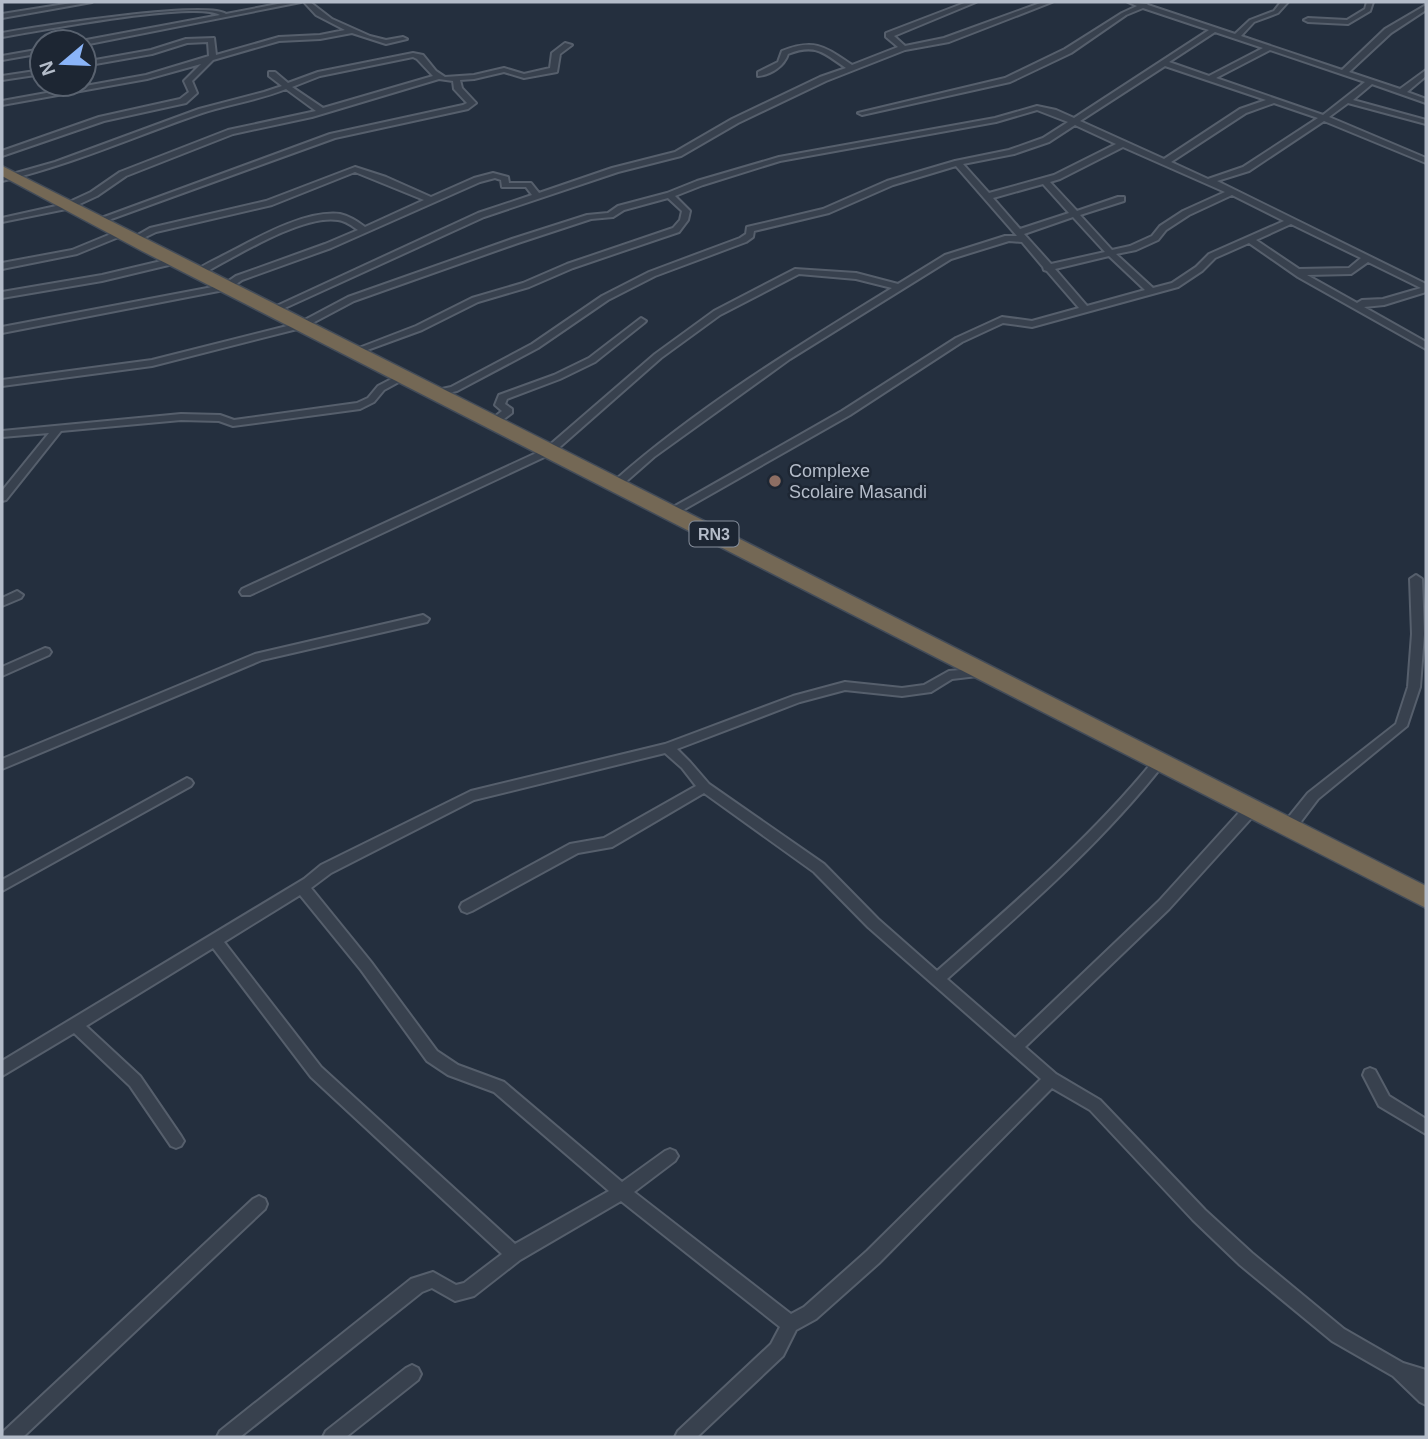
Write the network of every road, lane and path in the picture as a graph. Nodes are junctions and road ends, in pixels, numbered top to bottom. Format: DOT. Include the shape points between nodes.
graph roads {
  1 [pos="89,2"];
  2 [pos="298,2"];
  3 [pos="307,2"];
  4 [pos="973,2"];
  5 [pos="1049,2"];
  6 [pos="1131,2"];
  7 [pos="1285,2"];
  8 [pos="1370,2"];
  9 [pos="1146,4"];
  10 [pos="1426,7"];
  11 [pos="2,16"];
  12 [pos="224,16"];
  13 [pos="1308,20"];
  14 [pos="1214,30"];
  15 [pos="354,32"];
  16 [pos="2,34"];
  17 [pos="1237,36"];
  18 [pos="403,39"];
  19 [pos="98,40"];
  20 [pos="568,45"];
  21 [pos="903,48"];
  22 [pos="1269,48"];
  23 [pos="28,53"];
  24 [pos="213,56"];
  25 [pos="2,58"];
  26 [pos="98,62"];
  27 [pos="1167,64"];
  28 [pos="851,68"];
  29 [pos="1344,72"];
  30 [pos="1426,72"];
  31 [pos="28,74"];
  32 [pos="272,74"];
  33 [pos="761,75"];
  34 [pos="439,77"];
  35 [pos="2,78"];
  36 [pos="1211,78"];
  37 [pos="456,79"];
  38 [pos="1367,80"];
  39 [pos="287,86"];
  40 [pos="1403,92"];
  41 [pos="1426,100"];
  42 [pos="1272,101"];
  43 [pos="1348,101"];
  44 [pos="2,103"];
  45 [pos="322,111"];
  46 [pos="862,113"];
  47 [pos="1322,117"];
  48 [pos="1074,122"];
  49 [pos="1426,122"];
  50 [pos="1122,144"];
  51 [pos="2,154"];
  52 [pos="1426,161"];
  53 [pos="958,163"];
  54 [pos="1164,163"];
  55 [pos="6,175"];
  56 [pos="1044,180"];
  57 [pos="1212,184"];
  58 [pos="1229,193"];
  59 [pos="670,195"];
  60 [pos="537,196"];
  61 [pos="989,196"];
  62 [pos="1121,198"];
  63 [pos="430,200"];
  64 [pos="68,206"];
  65 [pos="1076,215"];
  66 [pos="2,220"];
  67 [pos="100,220"];
  68 [pos="1288,222"];
  69 [pos="364,230"];
  70 [pos="128,236"];
  71 [pos="1020,236"];
  72 [pos="1251,240"];
  73 [pos="1113,254"];
  74 [pos="1367,258"];
  75 [pos="166,260"];
  76 [pos="2,266"];
  77 [pos="1048,268"];
  78 [pos="1299,272"];
  79 [pos="212,283"];
  80 [pos="899,287"];
  81 [pos="1426,288"];
  82 [pos="1151,291"];
  83 [pos="2,295"];
  84 [pos="1084,308"];
  85 [pos="1358,308"];
  86 [pos="273,310"];
  87 [pos="641,321"];
  88 [pos="302,325"];
  89 [pos="2,330"];
  90 [pos="1426,346"];
  91 [pos="356,351"];
  92 [pos="404,376"];
  93 [pos="2,383"];
  94 [pos="448,395"];
  95 [pos="493,422"];
  96 [pos="56,431"];
  97 [pos="2,435"];
  98 [pos="549,451"];
  99 [pos="617,484"];
  100 [pos="2,498"];
  101 [pos="672,512"];
  102 [pos="1416,579"];
  103 [pos="246,592"];
  104 [pos="17,595"];
  105 [pos="2,602"];
  106 [pos="423,620"];
  107 [pos="45,652"];
  108 [pos="2,672"];
  109 [pos="982,672"];
  110 [pos="667,748"];
  111 [pos="1159,762"];
  112 [pos="2,764"];
  113 [pos="187,783"];
  114 [pos="704,787"];
  115 [pos="1251,809"];
  116 [pos="1288,828"];
  117 [pos="2,886"];
  118 [pos="302,887"];
  119 [pos="1426,898"];
  120 [pos="467,907"];
  121 [pos="215,941"];
  122 [pos="937,980"];
  123 [pos="76,1026"];
  124 [pos="1015,1048"];
  125 [pos="2,1069"];
  126 [pos="1370,1076"];
  127 [pos="1051,1079"];
  128 [pos="1426,1127"];
  129 [pos="176,1141"];
  130 [pos="670,1156"];
  131 [pos="622,1192"];
  132 [pos="260,1204"];
  133 [pos="514,1254"];
  134 [pos="790,1324"];
  135 [pos="1399,1370"];
  136 [pos="412,1374"];
  137 [pos="1426,1378"];
  138 [pos="1426,1396"];
  139 [pos="9,1437"];
  140 [pos="226,1437"];
  141 [pos="332,1437"];
  142 [pos="684,1437"];
  1 -- 11 [label="street"];
  2 -- 12 [label="street"];
  3 -- 15 [label="street" via="315,13"];
  4 -- 21 [label="street" via="890,35"];
  5 -- 21 [label="street" via="946,40"];
  6 -- 9 [label="street"];
  7 -- 17 [label="street" via="1276,12 1252,21"];
  8 -- 13 [label="street" via="1348,22"];
  9 -- 14 [label="street"];
  9 -- 46 [label="street" via="1068,51 1007,80"];
  10 -- 29 [label="street" via="1388,31"];
  12 -- 16 [label="street" via="210,8 143,9"];
  12 -- 19 [label="street"];
  14 -- 17 [label="street"];
  14 -- 27 [label="street"];
  15 -- 18 [label="street" via="387,42"];
  15 -- 24 [label="street" via="279,39"];
  17 -- 22 [label="street"];
  20 -- 37 [label="street" via="556,53 554,69 544,73 524,76 504,70"];
  21 -- 28 [label="street"];
  22 -- 29 [label="street"];
  22 -- 36 [label="street"];
  23 -- 25 [label="street"];
  24 -- 26 [label="street" via="211,40 186,41"];
  24 -- 44 [label="street" via="147,77"];
  24 -- 51 [label="street" via="188,81 193,93 183,101 102,119"];
  27 -- 36 [label="street"];
  27 -- 48 [label="street"];
  28 -- 33 [label="street" via="809,44 785,52 781,63"];
  28 -- 60 [label="street" via="735,121 678,154"];
  29 -- 38 [label="street"];
  30 -- 40 [label="street"];
  31 -- 35 [label="street"];
  32 -- 39 [label="street"];
  34 -- 37 [label="street"];
  34 -- 39 [label="street" via="413,55 318,74"];
  34 -- 45 [label="street"];
  36 -- 42 [label="street"];
  37 -- 67 [label="street" via="458,89 472,103 465,107 333,136"];
  38 -- 40 [label="street"];
  38 -- 43 [label="street" via="1367,86"];
  39 -- 45 [label="street"];
  39 -- 55 [label="street" via="202,111 58,164"];
  40 -- 41 [label="street"];
  42 -- 47 [label="street"];
  42 -- 54 [label="street" via="1243,111"];
  43 -- 47 [label="street"];
  43 -- 49 [label="street"];
  45 -- 64 [label="street" via="231,132 166,156 123,174"];
  47 -- 52 [label="street"];
  47 -- 57 [label="street" via="1246,169 1211,179"];
  48 -- 50 [label="street"];
  48 -- 53 [label="street" via="1020,150"];
  48 -- 59 [label="street" via="1037,108 978,124 817,150"];
  50 -- 54 [label="street"];
  50 -- 56 [label="street"];
  53 -- 61 [label="street"];
  53 -- 94 [label="street" via="864,192 825,211 750,229 743,240 668,267 605,298 535,346"];
  54 -- 57 [label="street"];
  55 -- 64 [label="highway, RN3"];
  56 -- 61 [label="street"];
  56 -- 65 [label="street"];
  57 -- 58 [label="street"];
  58 -- 68 [label="street"];
  58 -- 73 [label="street" via="1186,213 1155,238"];
  59 -- 88 [label="street" via="515,241 351,299"];
  59 -- 91 [label="street" via="686,211 676,230 475,300"];
  60 -- 63 [label="street" via="528,185 505,185 505,179 496,175"];
  60 -- 86 [label="street" via="481,215"];
  61 -- 71 [label="street"];
  62 -- 65 [label="street"];
  63 -- 69 [label="street"];
  63 -- 70 [label="street" via="355,169 269,203"];
  64 -- 66 [label="street"];
  64 -- 67 [label="highway, RN3"];
  65 -- 71 [label="street"];
  65 -- 73 [label="street"];
  67 -- 70 [label="highway, RN3"];
  68 -- 72 [label="street"];
  68 -- 74 [label="street"];
  69 -- 79 [label="street" via="239,278"];
  69 -- 79 [label="street" via="340,217 327,217 264,238"];
  70 -- 75 [label="highway, RN3"];
  70 -- 76 [label="street"];
  71 -- 77 [label="street"];
  71 -- 80 [label="street" via="960,251"];
  72 -- 78 [label="street"];
  72 -- 82 [label="street" via="1212,256 1175,285"];
  73 -- 77 [label="street"];
  73 -- 82 [label="street"];
  74 -- 78 [label="street" via="1350,271"];
  74 -- 81 [label="street"];
  75 -- 79 [label="highway, RN3"];
  75 -- 83 [label="street" via="102,278"];
  77 -- 84 [label="street"];
  78 -- 85 [label="street"];
  79 -- 86 [label="highway, RN3"];
  79 -- 89 [label="street"];
  80 -- 98 [label="street" via="856,275 798,271 717,313 667,349"];
  80 -- 99 [label="street" via="787,357"];
  81 -- 85 [label="street" via="1384,302 1362,303"];
  82 -- 84 [label="street"];
  84 -- 101 [label="street" via="1032,324 1002,320 959,340 846,413"];
  85 -- 90 [label="street"];
  86 -- 88 [label="highway, RN3"];
  87 -- 95 [label="street" via="592,360 502,397 500,405 508,411"];
  88 -- 91 [label="highway, RN3"];
  88 -- 93 [label="street" via="152,363"];
  91 -- 92 [label="highway, RN3"];
  92 -- 94 [label="highway, RN3"];
  92 -- 96 [label="street" via="360,406 233,423 181,417"];
  94 -- 95 [label="highway, RN3"];
  95 -- 98 [label="highway, RN3"];
  96 -- 97 [label="street"];
  96 -- 100 [label="street"];
  98 -- 99 [label="highway, RN3"];
  98 -- 103 [label="street"];
  99 -- 101 [label="highway, RN3"];
  101 -- 109 [label="highway, RN3"];
  102 -- 116 [label="street" via="1418,634 1413,687 1401,726 1313,796"];
  104 -- 105 [label="street"];
  106 -- 112 [label="street" via="259,657"];
  107 -- 108 [label="street"];
  109 -- 110 [label="street" via="949,675 927,689 902,692 845,686 797,699"];
  109 -- 111 [label="highway, RN3"];
  110 -- 114 [label="street"];
  110 -- 118 [label="street" via="471,796 326,869"];
  111 -- 115 [label="highway, RN3"];
  111 -- 122 [label="street" via="1128,801 1067,862"];
  113 -- 117 [label="street"];
  114 -- 120 [label="street" via="607,843 575,848"];
  114 -- 122 [label="street" via="819,868"];
  115 -- 116 [label="highway, RN3"];
  115 -- 124 [label="street" via="1164,905"];
  116 -- 119 [label="highway, RN3"];
  118 -- 121 [label="street"];
  118 -- 131 [label="street" via="432,1056 453,1070 499,1087"];
  121 -- 123 [label="street"];
  121 -- 133 [label="street" via="316,1072"];
  122 -- 124 [label="street"];
  123 -- 125 [label="street"];
  123 -- 129 [label="street" via="135,1081"];
  124 -- 127 [label="street"];
  126 -- 128 [label="street" via="1384,1101"];
  127 -- 134 [label="street" via="873,1257 810,1313"];
  127 -- 135 [label="street" via="1095,1105 1199,1215 1316,1318"];
  130 -- 131 [label="street"];
  131 -- 133 [label="street"];
  131 -- 134 [label="street"];
  132 -- 139 [label="street"];
  133 -- 140 [label="street" via="461,1294 433,1280 417,1285"];
  134 -- 142 [label="street" via="777,1350"];
  135 -- 137 [label="street"];
  135 -- 138 [label="street"];
  136 -- 141 [label="street"];
}
